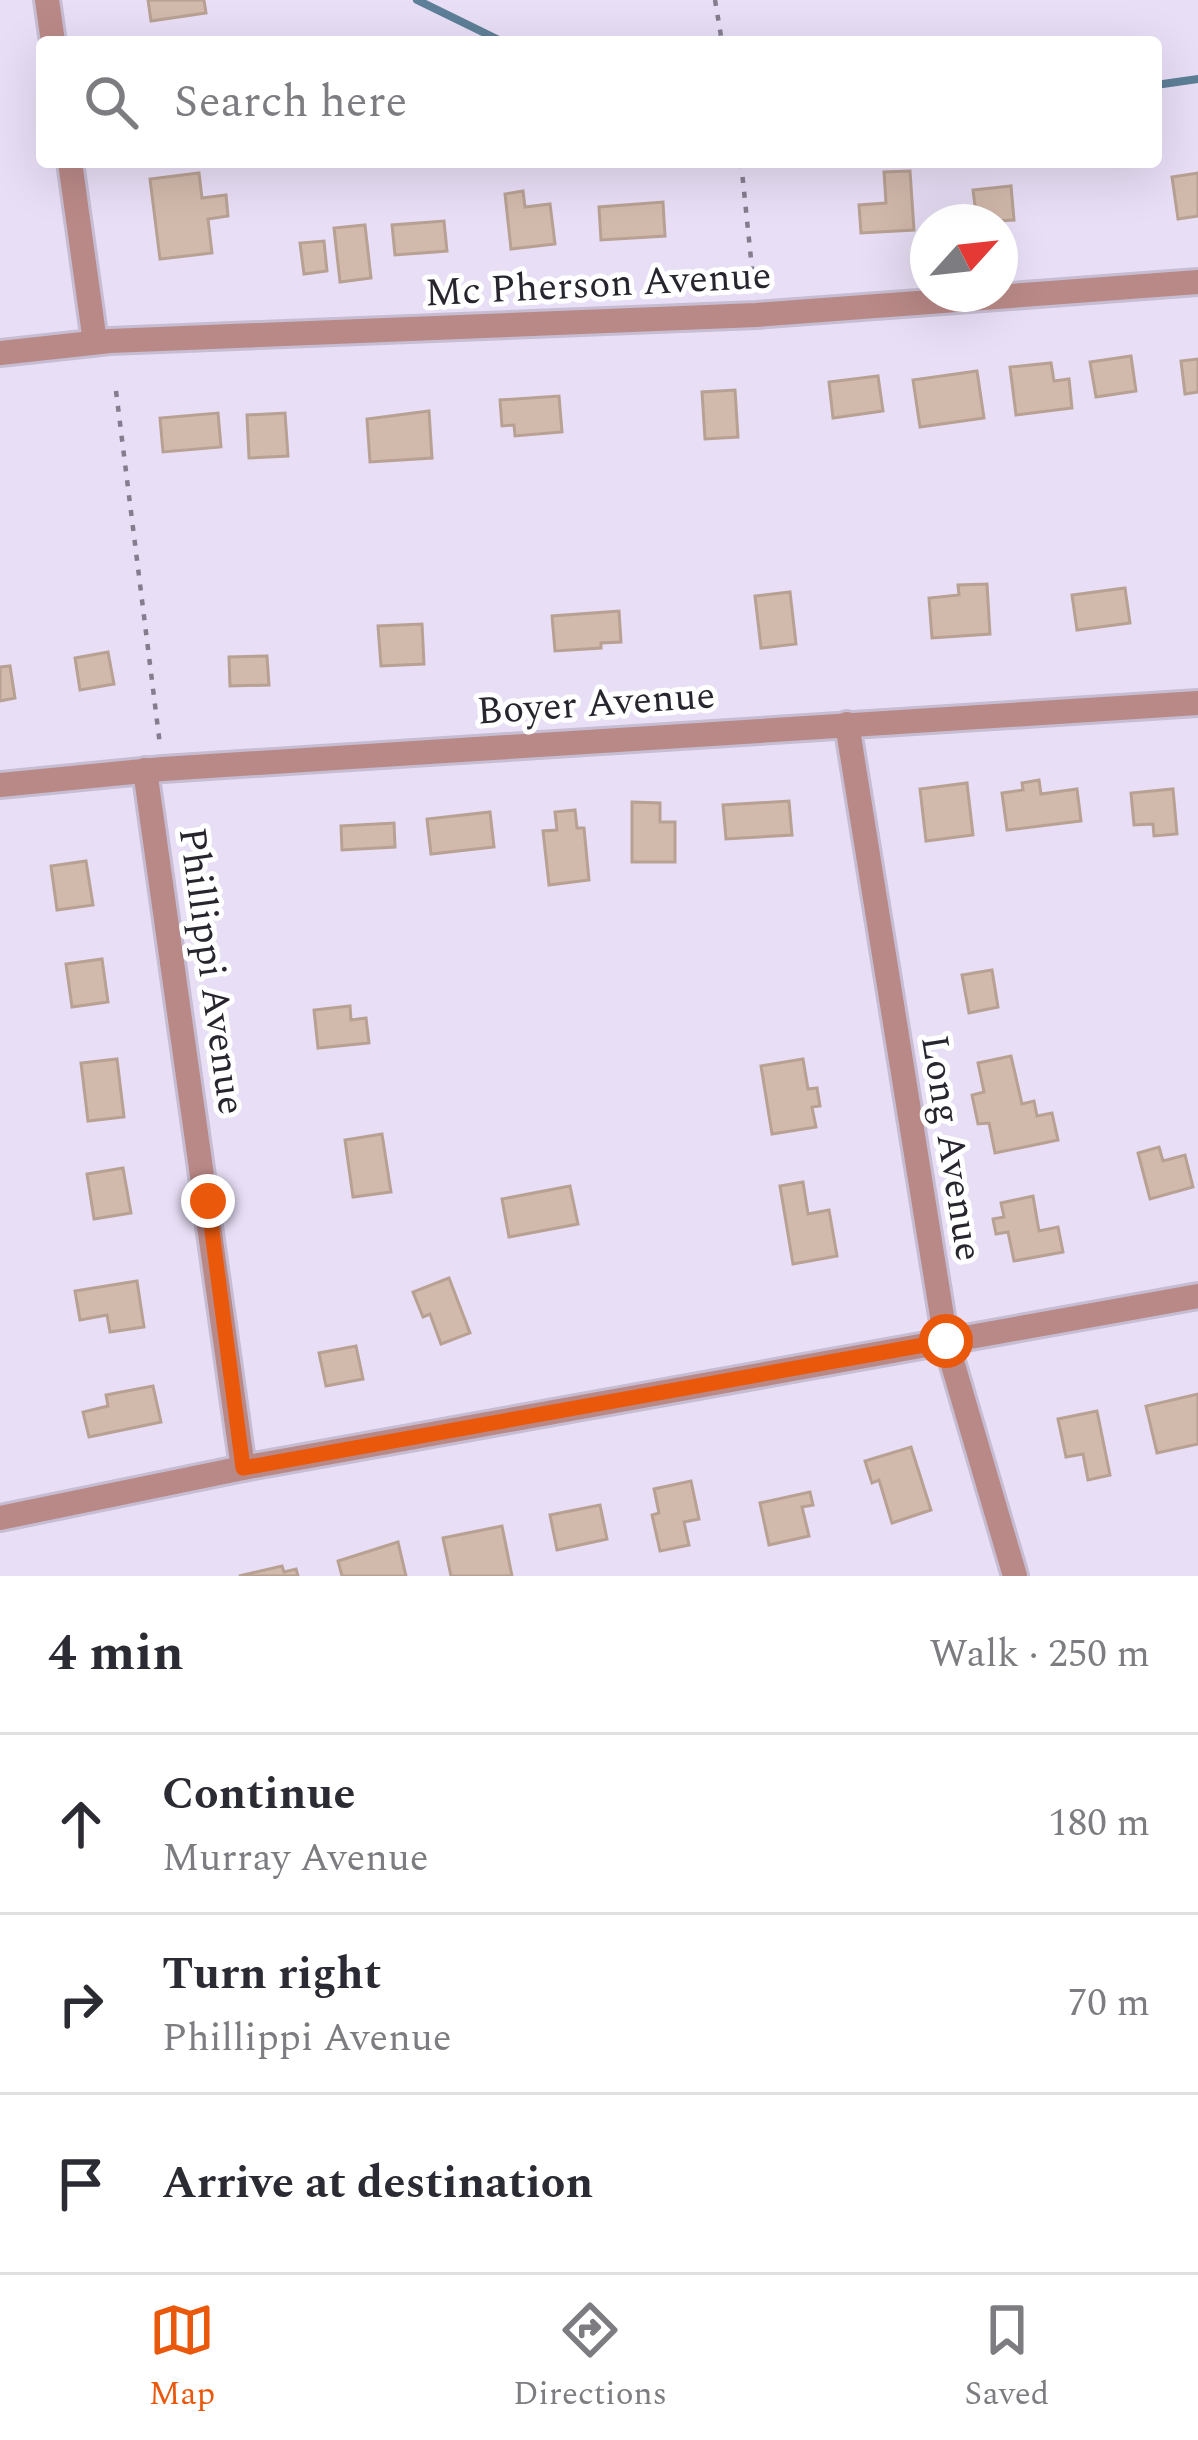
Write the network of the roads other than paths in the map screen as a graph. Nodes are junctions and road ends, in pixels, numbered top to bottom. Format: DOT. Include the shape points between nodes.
graph roads {
  1 [pos="47,0"];
  2 [pos="52,36"];
  3 [pos="71,168"];
  4 [pos="1198,282"];
  5 [pos="95,342"];
  6 [pos="0,353"];
  7 [pos="1198,703"];
  8 [pos="848,724"];
  9 [pos="154,769"];
  10 [pos="0,785"];
  11 [pos="1198,1297"];
  12 [pos="946,1341"];
  13 [pos="243,1468"];
  14 [pos="0,1518"];
  15 [pos="1015,1576"];
  1 -- 2 [label="street"];
  3 -- 5 [label="street"];
  4 -- 5 [label="street, Mc Pherson Avenue" via="756,315"];
  5 -- 6 [label="street, Mc Pherson Avenue"];
  7 -- 8 [label="street, Boyer Avenue"];
  8 -- 9 [label="street, Boyer Avenue"];
  8 -- 12 [label="street, Long Avenue"];
  9 -- 10 [label="street, Boyer Avenue"];
  9 -- 13 [label="street, Phillippi Avenue"];
  11 -- 12 [label="street"];
  12 -- 13 [label="street"];
  12 -- 15 [label="street, Long Avenue"];
  13 -- 14 [label="street"];
}
